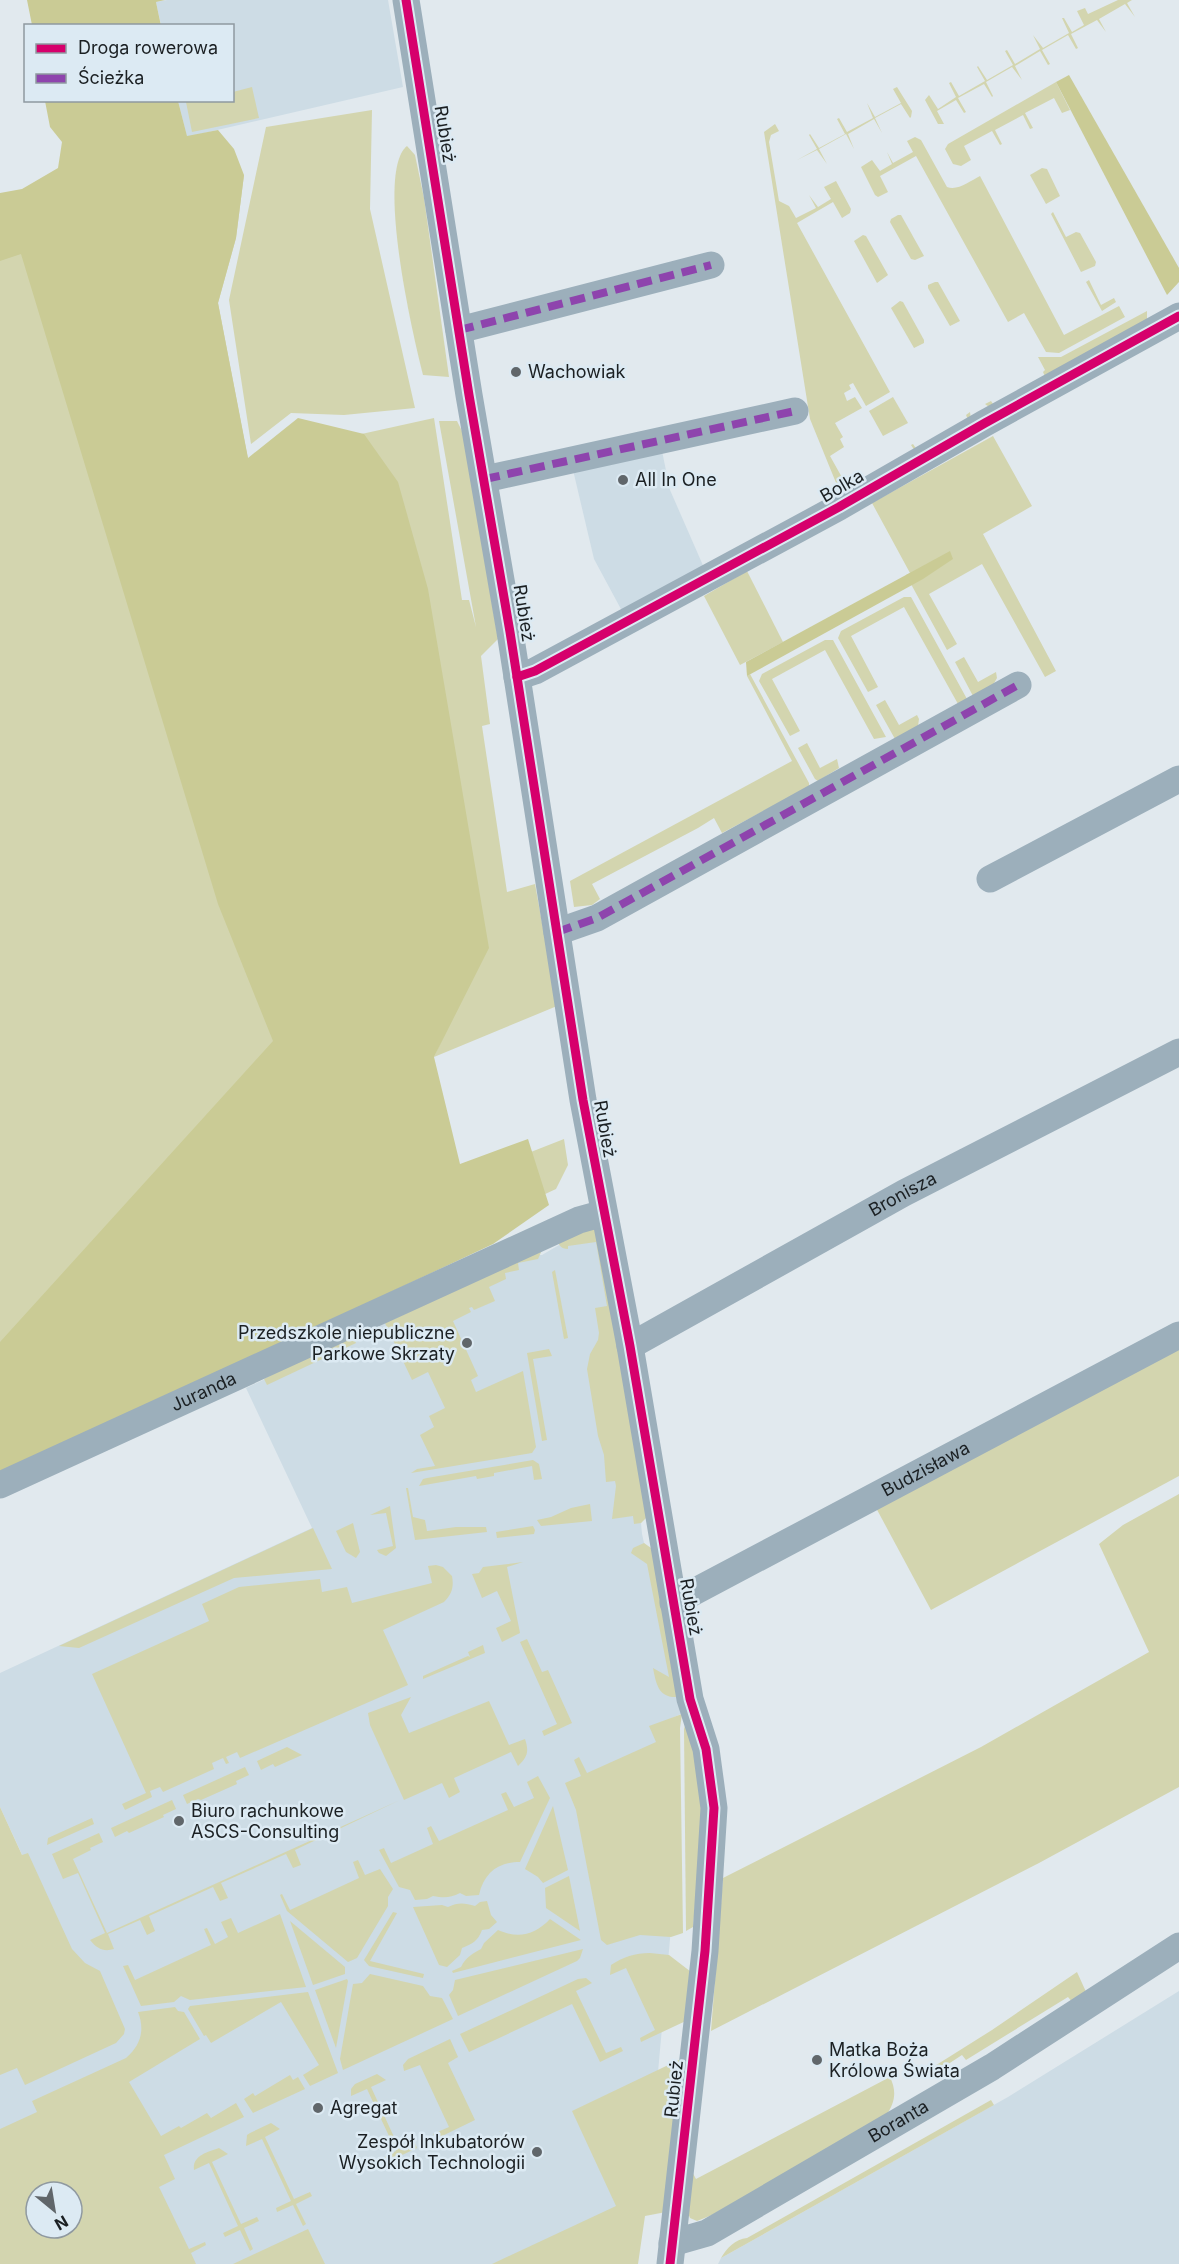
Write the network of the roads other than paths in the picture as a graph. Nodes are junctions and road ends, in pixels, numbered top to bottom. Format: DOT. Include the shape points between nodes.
graph roads {
  1 [pos="406,0"];
  2 [pos="711,265"];
  3 [pos="1179,316"];
  4 [pos="459,330"];
  5 [pos="795,411"];
  6 [pos="485,479"];
  7 [pos="518,677"];
  8 [pos="1018,685"];
  9 [pos="1179,779"];
  10 [pos="990,879"];
  11 [pos="557,932"];
  12 [pos="1179,1052"];
  13 [pos="604,1213"];
  14 [pos="1179,1335"];
  15 [pos="630,1346"];
  16 [pos="0,1485"];
  17 [pos="673,1603"];
  18 [pos="1179,1946"];
  19 [pos="671,2254"];
  1 -- 4 [label="street, Rubież"];
  2 -- 4 [label="street"];
  3 -- 7 [label="street, Bolka" via="839,507"];
  4 -- 6 [label="street, Rubież"];
  5 -- 6 [label="street"];
  6 -- 7 [label="street, Rubież"];
  7 -- 11 [label="street, Rubież"];
  8 -- 11 [label="street" via="597,918"];
  9 -- 10 [label="street"];
  11 -- 13 [label="street, Rubież"];
  12 -- 15 [label="street, Bronisza" via="904,1193"];
  13 -- 15 [label="street, Rubież"];
  13 -- 16 [label="street, Juranda" via="579,1220"];
  14 -- 17 [label="street, Budzisława"];
  15 -- 17 [label="street, Rubież"];
  17 -- 19 [label="street, Rubież" via="690,1699 706,1749 714,1808 705,1951"];
  18 -- 19 [label="street, Boranta" via="972,2079"];
}
